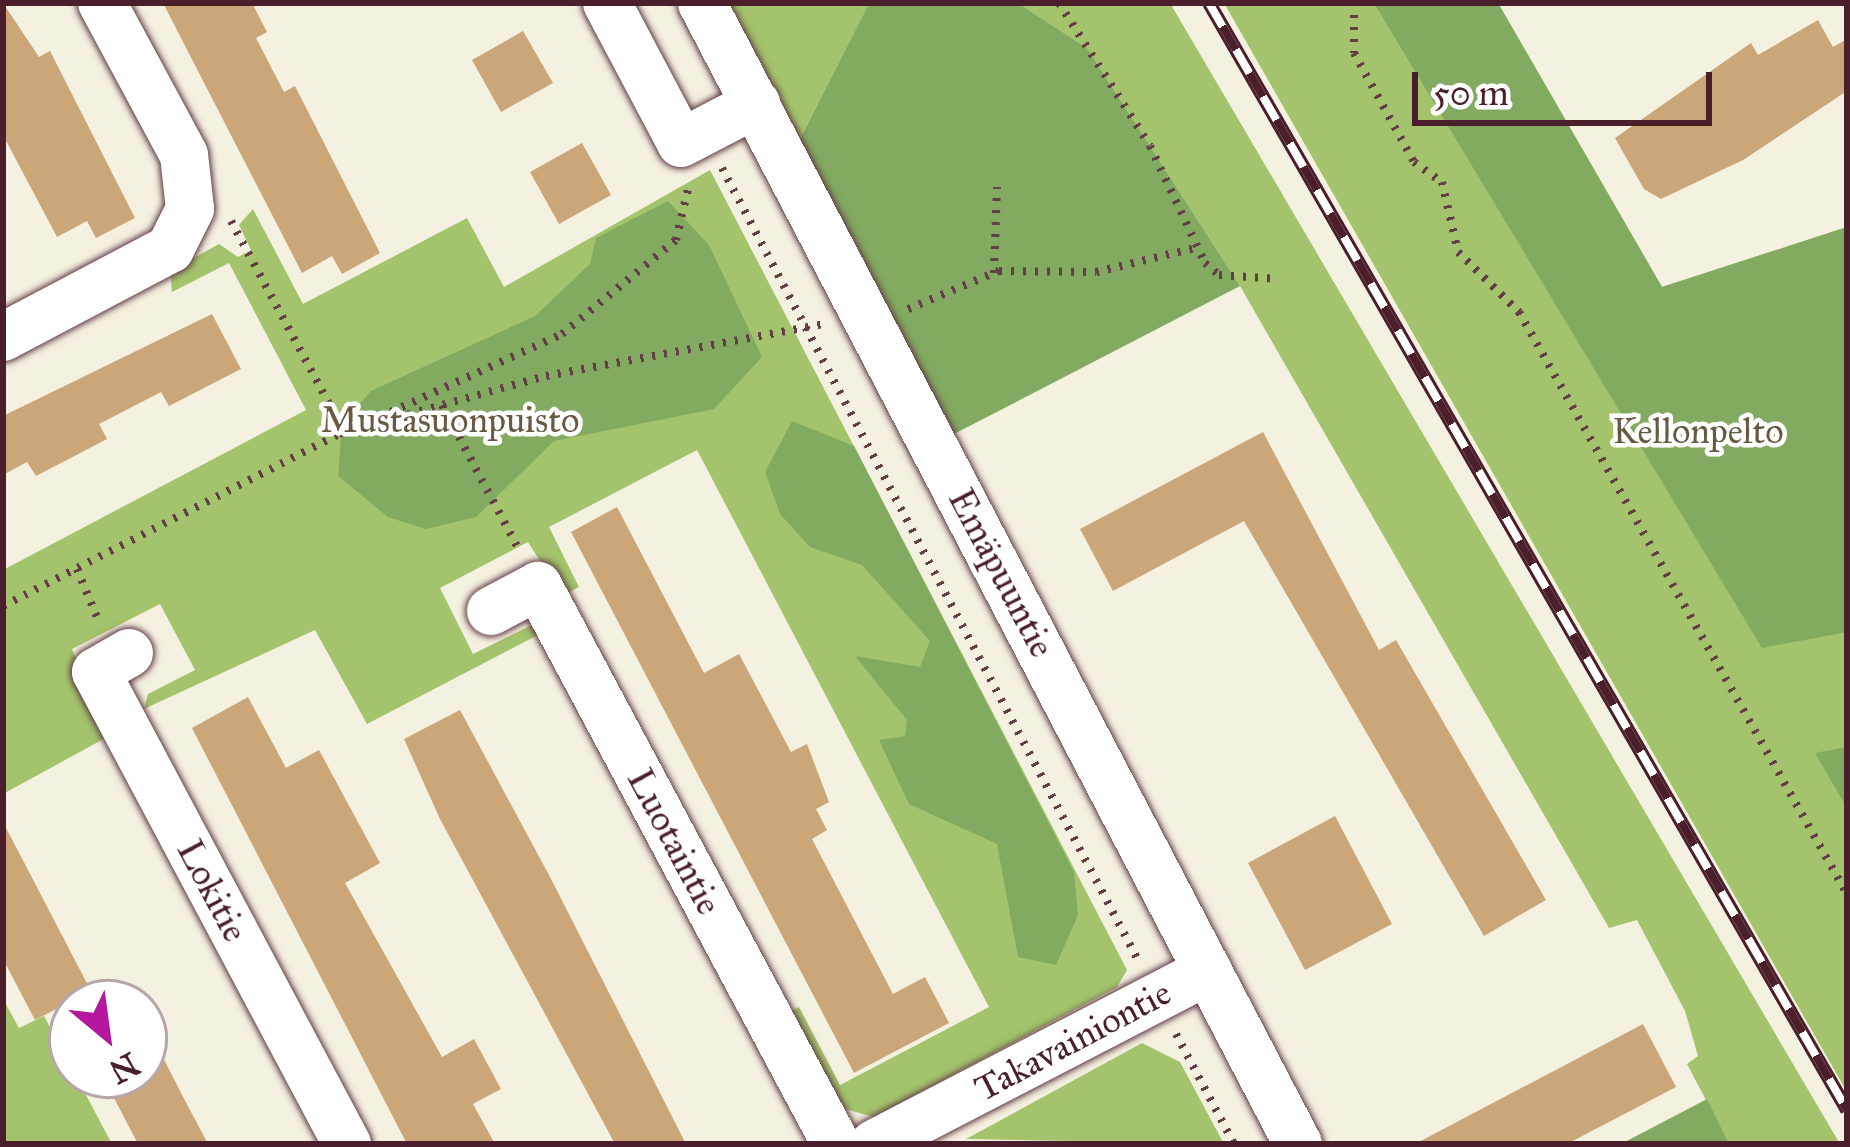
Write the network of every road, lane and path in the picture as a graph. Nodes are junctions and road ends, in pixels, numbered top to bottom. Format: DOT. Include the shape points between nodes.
graph roads {
  1 [pos="102,3"];
  2 [pos="608,3"];
  3 [pos="702,3"];
  4 [pos="1059,3"];
  5 [pos="1354,3"];
  6 [pos="756,104"];
  7 [pos="702,132"];
  8 [pos="997,187"];
  9 [pos="190,209"];
  10 [pos="1199,247"];
  11 [pos="994,274"];
  12 [pos="1279,279"];
  13 [pos="864,312"];
  14 [pos="807,328"];
  15 [pos="3,337"];
  16 [pos="442,405"];
  17 [pos="339,434"];
  18 [pos="538,586"];
  19 [pos="3,607"];
  20 [pos="491,611"];
  21 [pos="129,653"];
  22 [pos="1847,893"];
  23 [pos="1208,971"];
  24 [pos="1155,993"];
  25 [pos="346,1144"];
  26 [pos="836,1144"];
  27 [pos="874,1144"];
  28 [pos="1234,1144"];
  29 [pos="1298,1144"];
  1 -- 9 [label="street" via="184,155"];
  2 -- 7 [label="street" via="681,143"];
  3 -- 6 [label="street, Emäpuuntie"];
  4 -- 10 [label="path"];
  5 -- 22 [label="path" via="1354,53 1414,162 1442,182 1458,252 1520,312"];
  6 -- 7 [label="street"];
  6 -- 13 [label="street, Emäpuuntie"];
  7 -- 14 [label="path"];
  7 -- 17 [label="path" via="676,240 562,334"];
  8 -- 11 [label="path"];
  9 -- 15 [label="street" via="170,249"];
  9 -- 17 [label="path" via="230,219"];
  10 -- 11 [label="path" via="1096,272"];
  10 -- 12 [label="path" via="1219,275"];
  11 -- 13 [label="path" via="929,308"];
  13 -- 14 [label="path"];
  13 -- 23 [label="street, Emäpuuntie"];
  14 -- 16 [label="path"];
  14 -- 24 [label="path"];
  16 -- 17 [label="path"];
  16 -- 18 [label="path"];
  17 -- 19 [label="path"];
  18 -- 20 [label="street"];
  18 -- 26 [label="street, Luotaintie"];
  21 -- 25 [label="street, Lokitie" via="96,672"];
  23 -- 24 [label="street, Takavainiontie"];
  23 -- 29 [label="street, Emäpuuntie"];
  24 -- 27 [label="street, Takavainiontie"];
  24 -- 28 [label="path"];
}
